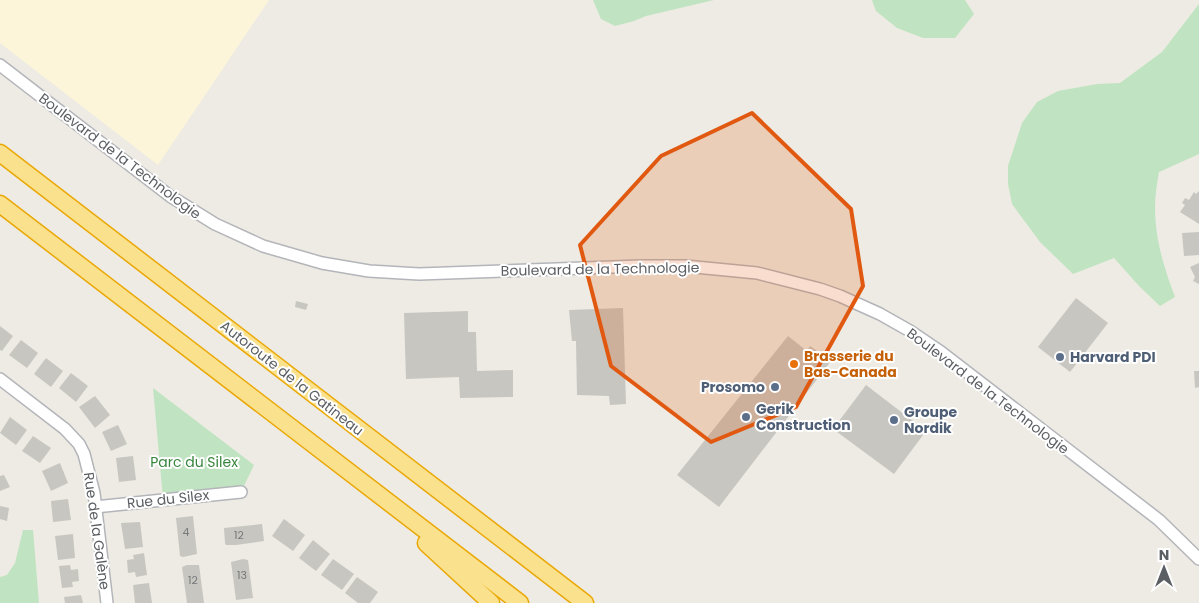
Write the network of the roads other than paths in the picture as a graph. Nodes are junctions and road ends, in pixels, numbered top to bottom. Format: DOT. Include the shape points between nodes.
graph roads {
  1 [pos="0,65"];
  2 [pos="0,153"];
  3 [pos="0,204"];
  4 [pos="0,379"];
  5 [pos="355,476"];
  6 [pos="240,492"];
  7 [pos="95,507"];
  8 [pos="1199,559"];
  9 [pos="106,603"];
  10 [pos="491,603"];
  11 [pos="520,603"];
  12 [pos="585,603"];
  1 -- 8 [label="street, Boulevard de la Technologie" via="199,215 247,239 298,257 351,269 400,274 707,267 768,275 840,296 896,323 941,352 1159,520"];
  2 -- 12 [label="highway, Autoroute de la Gatineau"];
  3 -- 5 [label="highway"];
  4 -- 7 [label="street, Rue de la Galène" via="79,444 88,464"];
  5 -- 10 [label="highway"];
  5 -- 11 [label="highway"];
  6 -- 7 [label="street, Rue du Silex"];
  7 -- 9 [label="street, Rue de la Galène"];
}
